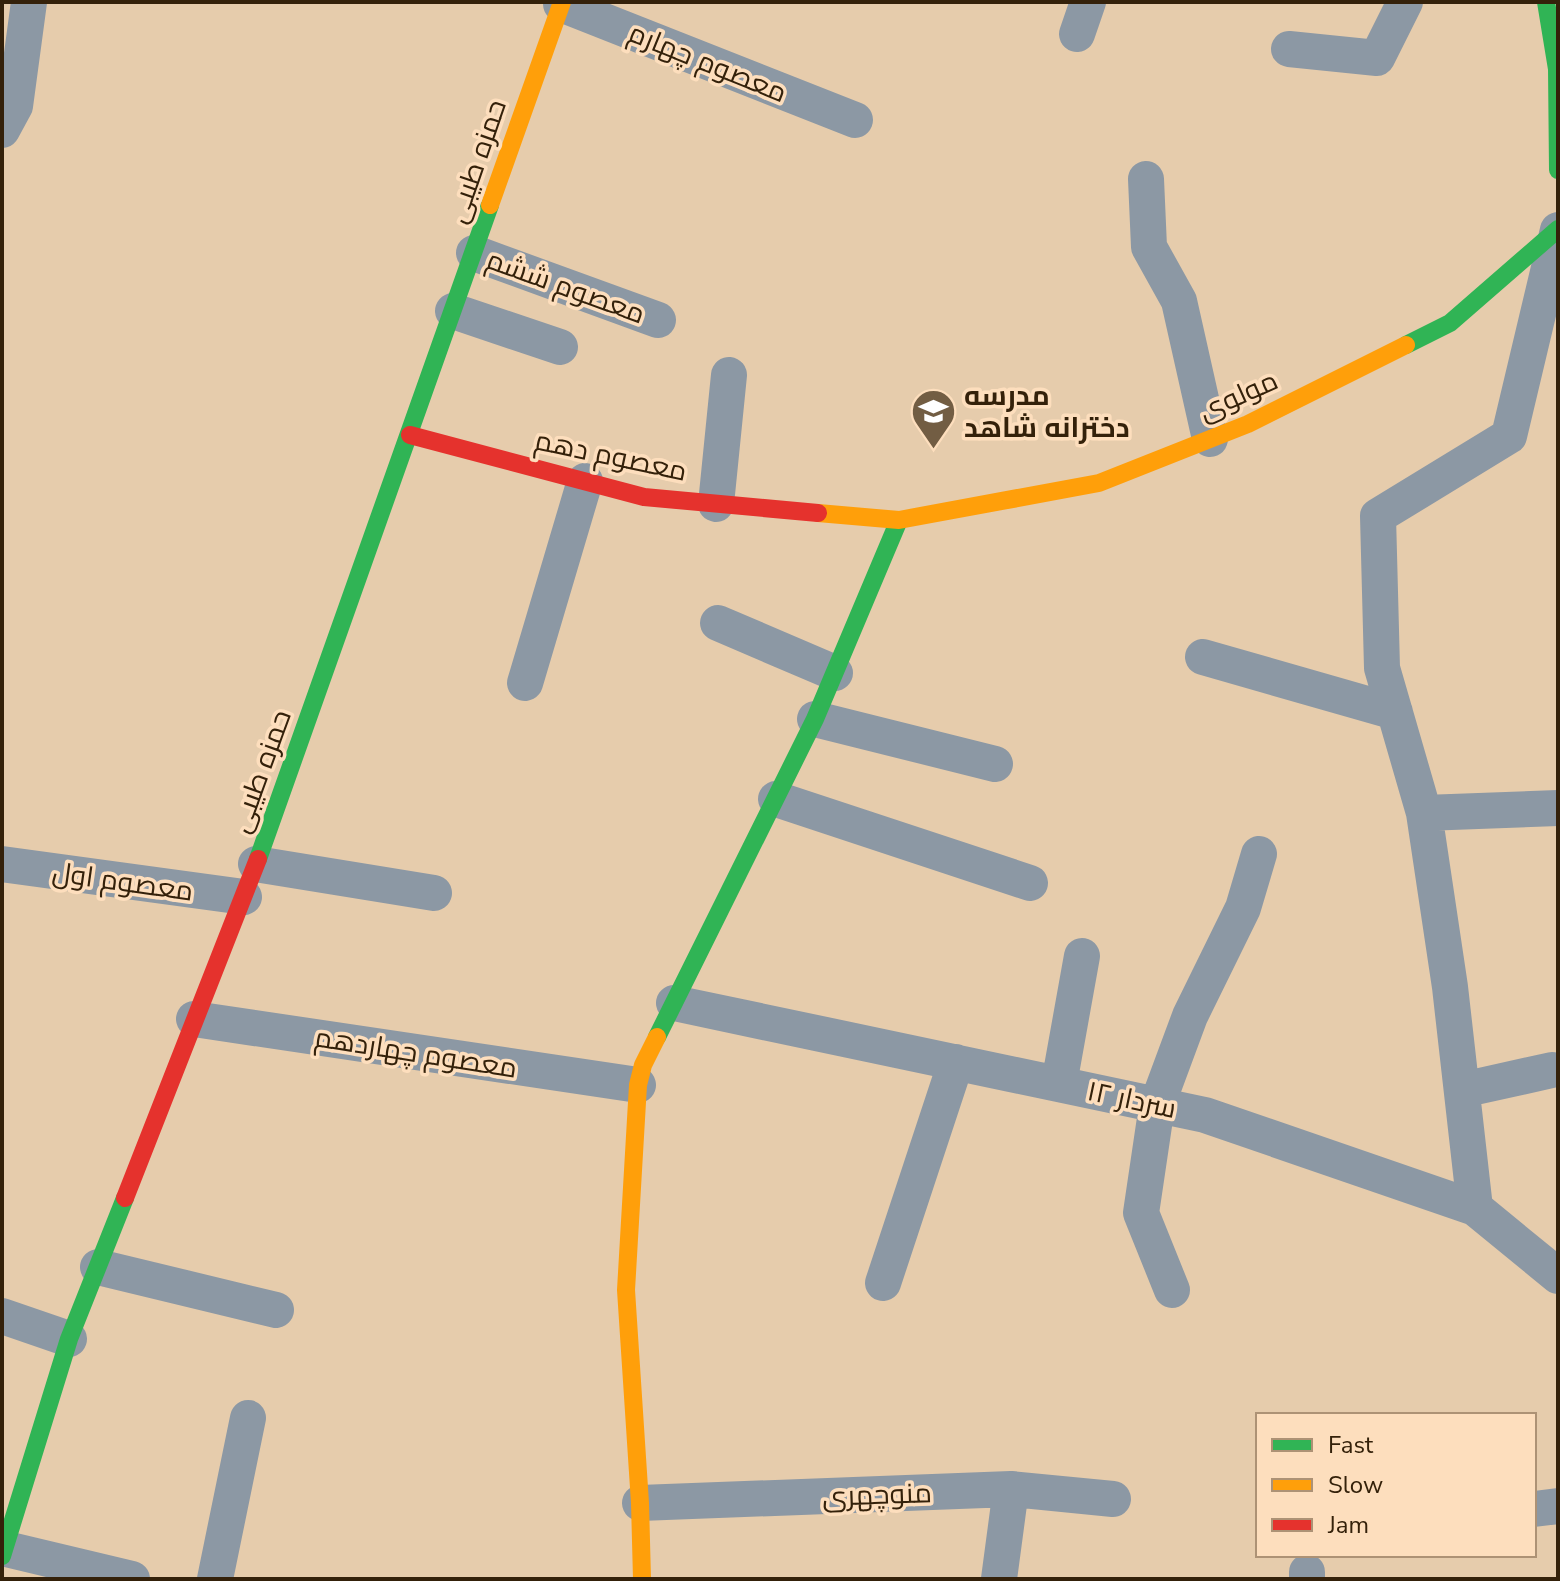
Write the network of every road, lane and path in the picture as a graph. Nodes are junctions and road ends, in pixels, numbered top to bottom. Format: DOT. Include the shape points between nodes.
graph roads {
  1 [pos="29,2"];
  2 [pos="1405,2"];
  3 [pos="1546,2"];
  4 [pos="562,3"];
  5 [pos="1289,49"];
  6 [pos="855,120"];
  7 [pos="2,130"];
  8 [pos="1558,170"];
  9 [pos="1146,179"];
  10 [pos="1558,230"];
  11 [pos="474,253"];
  12 [pos="453,311"];
  13 [pos="658,320"];
  14 [pos="560,347"];
  15 [pos="729,375"];
  16 [pos="410,435"];
  17 [pos="1210,439"];
  18 [pos="585,481"];
  19 [pos="716,504"];
  20 [pos="899,520"];
  21 [pos="718,623"];
  22 [pos="1203,657"];
  23 [pos="835,673"];
  24 [pos="525,683"];
  25 [pos="1395,712"];
  26 [pos="815,719"];
  27 [pos="995,764"];
  28 [pos="776,799"];
  29 [pos="1558,808"];
  30 [pos="1424,813"];
  31 [pos="1259,854"];
  32 [pos="256,864"];
  33 [pos="2,865"];
  34 [pos="1030,883"];
  35 [pos="434,893"];
  36 [pos="244,897"];
  37 [pos="1082,956"];
  38 [pos="674,1003"];
  39 [pos="194,1019"];
  40 [pos="956,1062"];
  41 [pos="1552,1070"];
  42 [pos="1059,1084"];
  43 [pos="638,1085"];
  44 [pos="1462,1090"];
  45 [pos="1157,1105"];
  46 [pos="1475,1208"];
  47 [pos="98,1267"];
  48 [pos="1558,1276"];
  49 [pos="883,1283"];
  50 [pos="1172,1290"];
  51 [pos="276,1310"];
  52 [pos="2,1316"];
  53 [pos="69,1339"];
  54 [pos="248,1418"];
  55 [pos="1011,1489"];
  56 [pos="1113,1499"];
  57 [pos="640,1503"];
  58 [pos="1558,1506"];
  59 [pos="1536,1509"];
  60 [pos="3,1551"];
  61 [pos="132,1579"];
  62 [pos="215,1579"];
  63 [pos="642,1579"];
  64 [pos="999,1579"];
  1 -- 7 [label="street" via="15,106"];
  2 -- 5 [label="street" via="1377,58"];
  3 -- 8 [label="street" via="1557,69"];
  4 -- 6 [label="street, معصوم چهارم"];
  4 -- 11 [label="street, حمزه طیبی"];
  9 -- 17 [label="street" via="1149,247 1179,301"];
  10 -- 17 [label="street, مولوی" via="1450,323"];
  10 -- 25 [label="street" via="1509,436 1378,516 1382,668"];
  11 -- 12 [label="street, حمزه طیبی"];
  11 -- 13 [label="street, معصوم ششم"];
  12 -- 14 [label="street"];
  12 -- 16 [label="street, حمزه طیبی"];
  15 -- 19 [label="street"];
  16 -- 18 [label="street, معصوم دهم"];
  16 -- 32 [label="street, حمزه طیبی"];
  17 -- 20 [label="street, مولوی" via="1099,483"];
  18 -- 19 [label="street, معصوم دهم" via="644,497"];
  18 -- 24 [label="street"];
  19 -- 20 [label="street, معصوم دهم"];
  20 -- 23 [label="street"];
  21 -- 23 [label="street"];
  22 -- 25 [label="street"];
  23 -- 26 [label="street"];
  25 -- 30 [label="street"];
  26 -- 27 [label="street"];
  26 -- 28 [label="street"];
  28 -- 34 [label="street"];
  28 -- 38 [label="street"];
  29 -- 30 [label="street"];
  30 -- 44 [label="street"];
  31 -- 45 [label="street" via="1243,908 1190,1016"];
  32 -- 35 [label="street"];
  32 -- 36 [label="street, حمزه طیبی"];
  33 -- 36 [label="street, معصوم اول"];
  36 -- 39 [label="street, حمزه طیبی"];
  37 -- 42 [label="street"];
  38 -- 40 [label="street, سردار ۱۲"];
  38 -- 43 [label="street"];
  39 -- 43 [label="street, معصوم چهاردهم"];
  39 -- 47 [label="street, حمزه طیبی"];
  40 -- 42 [label="street, سردار ۱۲"];
  40 -- 49 [label="street"];
  41 -- 44 [label="street"];
  42 -- 45 [label="street, سردار ۱۲"];
  43 -- 57 [label="street" via="626,1290"];
  44 -- 46 [label="street"];
  45 -- 46 [label="street, سردار ۱۲" via="1205,1115"];
  45 -- 50 [label="street" via="1141,1213"];
  46 -- 48 [label="street, سردار ۱۲"];
  47 -- 51 [label="street"];
  47 -- 53 [label="street, حمزه طیبی"];
  52 -- 53 [label="street"];
  53 -- 60 [label="street, حمزه طیبی"];
  54 -- 62 [label="street"];
  55 -- 56 [label="street, منوچهری"];
  55 -- 57 [label="street, منوچهری"];
  55 -- 64 [label="street"];
  57 -- 63 [label="street"];
  58 -- 59 [label="street"];
  60 -- 61 [label="street"];
}
